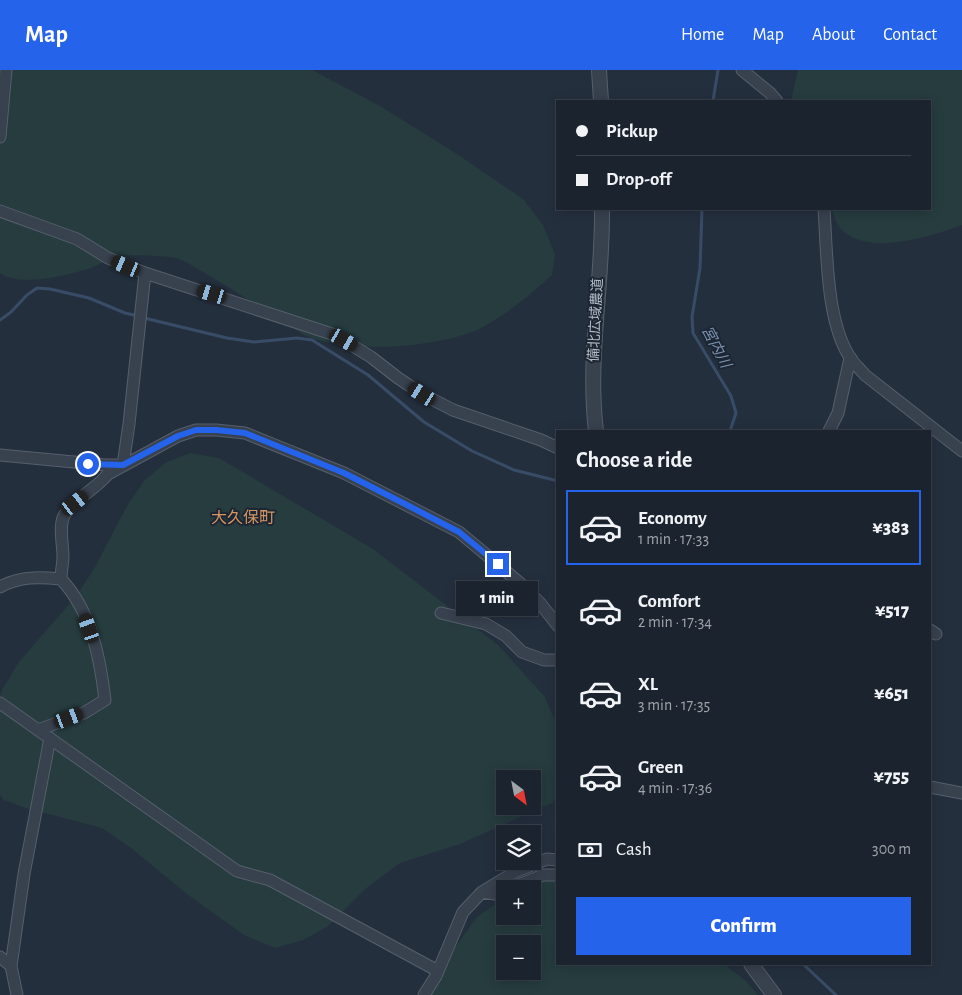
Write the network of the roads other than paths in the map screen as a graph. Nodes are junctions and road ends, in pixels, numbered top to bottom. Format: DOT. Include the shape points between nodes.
graph roads {
  1 [pos="6,70"];
  2 [pos="599,70"];
  3 [pos="742,70"];
  4 [pos="601,100"];
  5 [pos="776,100"];
  6 [pos="1,118"];
  7 [pos="0,137"];
  8 [pos="602,210"];
  9 [pos="824,210"];
  10 [pos="0,211"];
  11 [pos="145,273"];
  12 [pos="850,358"];
  13 [pos="596,430"];
  14 [pos="830,430"];
  15 [pos="556,447"];
  16 [pos="962,451"];
  17 [pos="0,454"];
  18 [pos="123,465"];
  19 [pos="60,579"];
  20 [pos="0,587"];
  21 [pos="441,613"];
  22 [pos="556,623"];
  23 [pos="556,660"];
  24 [pos="0,703"];
  25 [pos="38,730"];
  26 [pos="50,738"];
  27 [pos="931,787"];
  28 [pos="962,793"];
  29 [pos="556,860"];
  30 [pos="556,875"];
  31 [pos="531,880"];
  32 [pos="482,892"];
  33 [pos="496,894"];
  34 [pos="0,957"];
  35 [pos="752,965"];
  36 [pos="11,966"];
  37 [pos="438,971"];
  38 [pos="17,995"];
  39 [pos="424,995"];
  40 [pos="774,995"];
  1 -- 6 [label="street"];
  2 -- 4 [label="street"];
  3 -- 5 [label="street"];
  6 -- 7 [label="street"];
  8 -- 13 [label="street, 備北広域農道" via="594,356"];
  9 -- 12 [label="street" via="834,318"];
  10 -- 11 [label="street" via="77,239 108,258"];
  11 -- 15 [label="street" via="335,335 422,394 453,410"];
  11 -- 18 [label="street"];
  12 -- 14 [label="street" via="838,413"];
  12 -- 16 [label="street" via="865,374"];
  17 -- 18 [label="street"];
  18 -- 19 [label="street" via="108,474 64,515"];
  18 -- 22 [label="street" via="196,430 245,433 344,473 459,532 521,584"];
  19 -- 20 [label="street" via="18,579"];
  19 -- 25 [label="street" via="84,613 100,659 106,700 84,713"];
  21 -- 23 [label="street" via="486,624 506,636 522,652 544,660"];
  24 -- 25 [label="street"];
  25 -- 26 [label="street"];
  26 -- 36 [label="street" via="24,874"];
  26 -- 37 [label="street" via="236,871 270,880"];
  27 -- 28 [label="street"];
  29 -- 32 [label="street" via="547,859 515,872"];
  30 -- 31 [label="street" via="543,875"];
  32 -- 33 [label="street"];
  32 -- 37 [label="street" via="463,912"];
  34 -- 36 [label="street"];
  35 -- 40 [label="street"];
  36 -- 38 [label="street"];
  37 -- 39 [label="street"];
}
